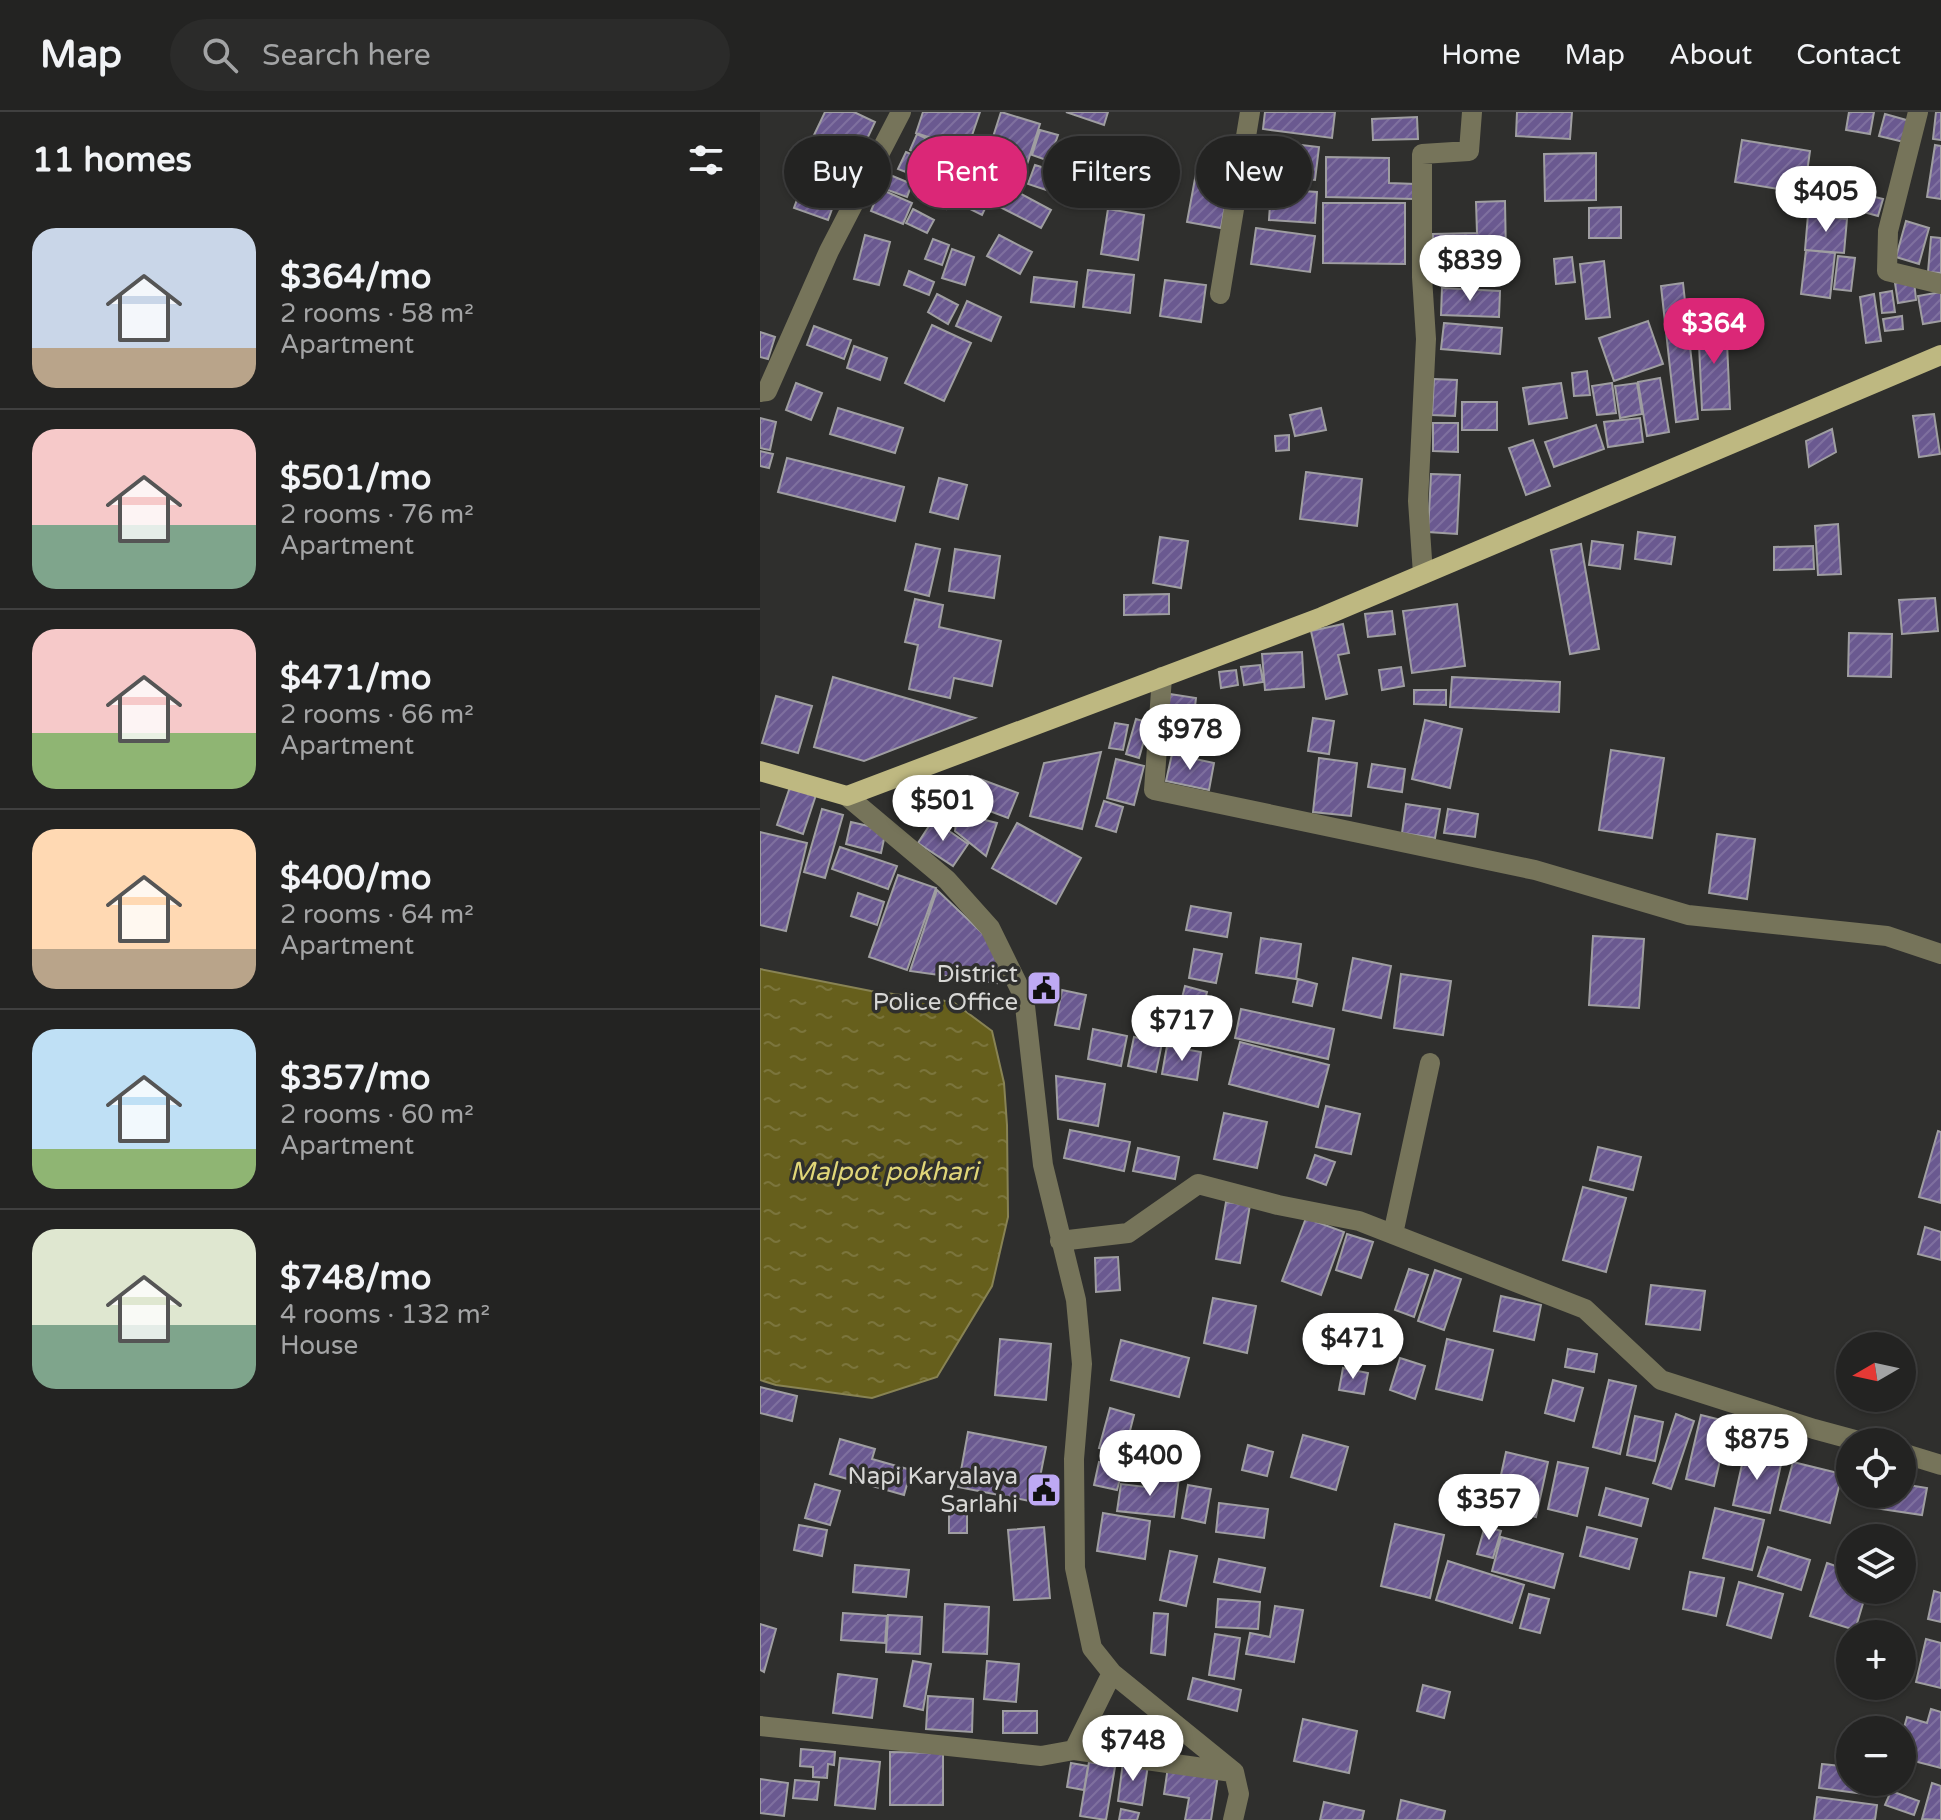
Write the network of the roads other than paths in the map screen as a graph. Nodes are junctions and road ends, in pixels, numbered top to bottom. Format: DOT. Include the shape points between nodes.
graph roads {
  1 [pos="901,112"];
  2 [pos="1250,112"];
  3 [pos="1472,112"];
  4 [pos="1918,112"];
  5 [pos="1941,284"];
  6 [pos="1220,294"];
  7 [pos="1941,355"];
  8 [pos="760,392"];
  9 [pos="1423,574"];
  10 [pos="1162,677"];
  11 [pos="760,771"];
  12 [pos="847,796"];
  13 [pos="1941,954"];
  14 [pos="1430,1063"];
  15 [pos="1393,1234"];
  16 [pos="1060,1241"];
  17 [pos="1836,1435"];
  18 [pos="1916,1457"];
  19 [pos="1941,1465"];
  20 [pos="1112,1673"];
  21 [pos="760,1726"];
  22 [pos="1074,1750"];
  23 [pos="1234,1772"];
  24 [pos="1233,1820"];
  1 -- 8 [label="street" via="829,251 767,391"];
  2 -- 6 [label="street"];
  3 -- 9 [label="street" via="1469,151 1422,154 1426,339 1418,501"];
  4 -- 5 [label="street" via="1888,231 1887,271"];
  7 -- 9 [label="main road"];
  9 -- 10 [label="main road"];
  10 -- 12 [label="main road"];
  10 -- 13 [label="street" via="1154,790 1535,870 1688,915 1887,936"];
  11 -- 12 [label="main road"];
  12 -- 16 [label="street" via="947,880 990,928 1024,997 1043,1165"];
  14 -- 15 [label="street"];
  15 -- 16 [label="street" via="1359,1221 1198,1184 1128,1233"];
  15 -- 17 [label="street" via="1585,1309 1661,1380"];
  16 -- 20 [label="street" via="1076,1300 1082,1364 1074,1459 1075,1568 1092,1648"];
  18 -- 19 [label="street"];
  20 -- 22 [label="street"];
  20 -- 23 [label="street"];
  21 -- 22 [label="street" via="1041,1756"];
  22 -- 23 [label="street"];
  23 -- 24 [label="street" via="1239,1794"];
}
